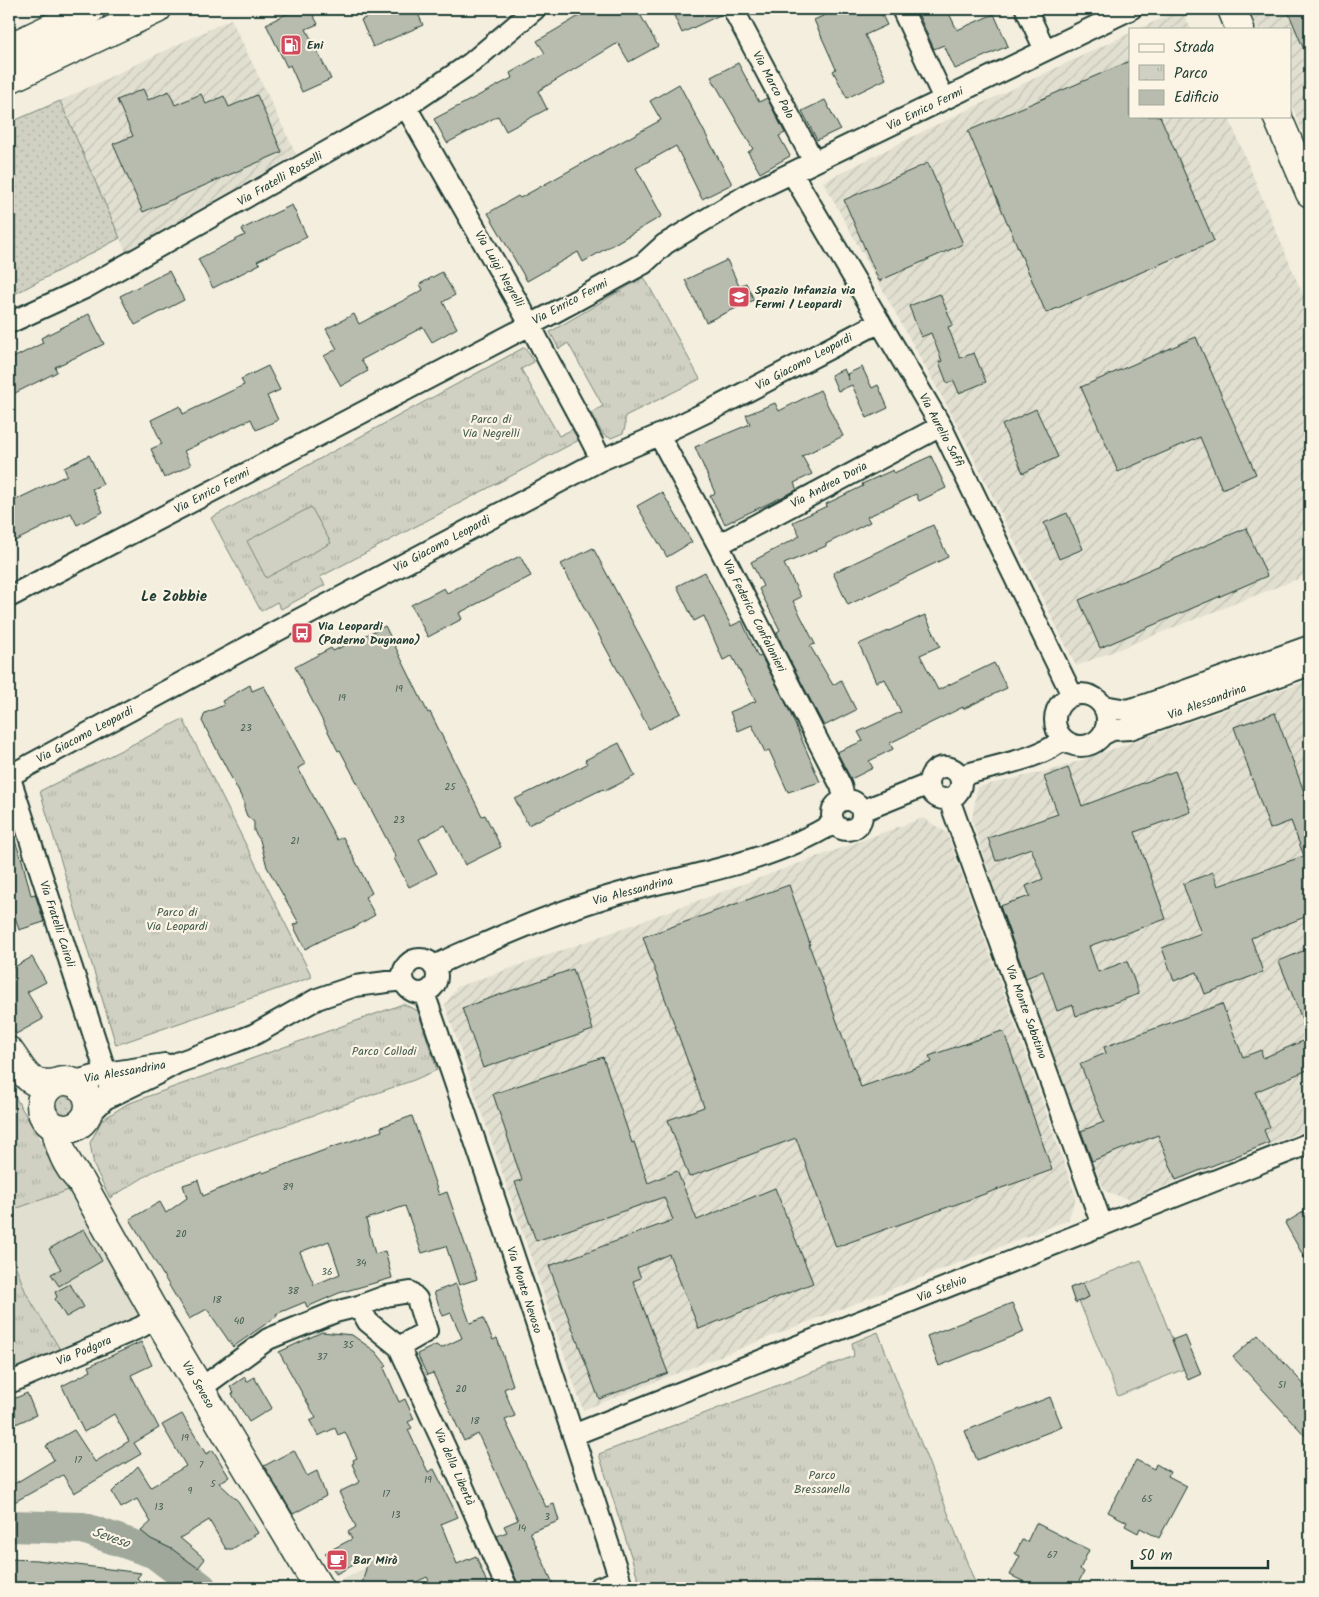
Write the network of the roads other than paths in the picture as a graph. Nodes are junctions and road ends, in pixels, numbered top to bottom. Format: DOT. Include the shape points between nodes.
graph roads {
  1 [pos="91,9"];
  2 [pos="157,9"];
  3 [pos="534,9"];
  4 [pos="733,9"];
  5 [pos="902,9"];
  6 [pos="1026,9"];
  7 [pos="1131,9"];
  8 [pos="9,48"];
  9 [pos="1045,50"];
  10 [pos="9,79"];
  11 [pos="944,99"];
  12 [pos="406,106"];
  13 [pos="1278,118"];
  14 [pos="814,162"];
  15 [pos="792,173"];
  16 [pos="1310,193"];
  17 [pos="880,322"];
  18 [pos="9,323"];
  19 [pos="530,324"];
  20 [pos="941,426"];
  21 [pos="659,435"];
  22 [pos="601,460"];
  23 [pos="718,545"];
  24 [pos="9,597"];
  25 [pos="1310,646"];
  26 [pos="1310,665"];
  27 [pos="1072,695"];
  28 [pos="1104,706"];
  29 [pos="1104,734"];
  30 [pos="1062,739"];
  31 [pos="9,775"];
  32 [pos="961,776"];
  33 [pos="929,784"];
  34 [pos="950,799"];
  35 [pos="845,800"];
  36 [pos="862,812"];
  37 [pos="834,823"];
  38 [pos="434,967"];
  39 [pos="403,980"];
  40 [pos="424,993"];
  41 [pos="177,1063"];
  42 [pos="12,1066"];
  43 [pos="106,1073"];
  44 [pos="64,1083"];
  45 [pos="106,1099"];
  46 [pos="48,1119"];
  47 [pos="84,1121"];
  48 [pos="1310,1143"];
  49 [pos="80,1180"];
  50 [pos="1102,1225"];
  51 [pos="359,1306"];
  52 [pos="157,1317"];
  53 [pos="399,1347"];
  54 [pos="9,1382"];
  55 [pos="201,1388"];
  56 [pos="574,1435"];
  57 [pos="621,1584"];
  58 [pos="319,1588"];
  59 [pos="507,1588"];
  60 [pos="598,1588"];
  1 -- 8 [label="main road"];
  2 -- 10 [label="main road"];
  3 -- 12 [label="street, Via Fratelli Rosselli" via="472,63"];
  4 -- 14 [label="street, Via Marco Polo"];
  5 -- 11 [label="street"];
  6 -- 9 [label="street"];
  7 -- 9 [label="street, Via Enrico Fermi"];
  9 -- 11 [label="street, Via Enrico Fermi"];
  11 -- 14 [label="street, Via Enrico Fermi"];
  12 -- 18 [label="street, Via Fratelli Rosselli" via="85,288"];
  12 -- 19 [label="street, Via Luigi Negrelli"];
  13 -- 16 [label="main road"];
  14 -- 15 [label="street, Via Enrico Fermi"];
  15 -- 17 [label="street, Via Aurelio Saffi"];
  15 -- 19 [label="street, Via Enrico Fermi" via="716,212 665,244 643,264"];
  17 -- 20 [label="street, Via Aurelio Saffi"];
  17 -- 21 [label="street, Via Giacomo Leopardi"];
  19 -- 22 [label="street, Via Luigi Negrelli"];
  19 -- 24 [label="street, Via Enrico Fermi"];
  20 -- 23 [label="street, Via Andrea Doria"];
  20 -- 27 [label="street, Via Aurelio Saffi"];
  21 -- 22 [label="street, Via Giacomo Leopardi"];
  21 -- 23 [label="street, Via Federico Confalonieri"];
  22 -- 31 [label="street, Via Giacomo Leopardi"];
  23 -- 35 [label="street, Via Federico Confalonieri" via="841,786"];
  25 -- 28 [label="street, Via Alessandrina" via="1145,705 1127,710"];
  26 -- 29 [label="street, Via Alessandrina" via="1130,729"];
  27 -- 28 [label="street" via="1090,695"];
  27 -- 30 [label="street" via="1058,706 1055,714 1057,732"];
  28 -- 29 [label="street" via="1107,720"];
  29 -- 30 [label="street" via="1084,746 1069,744"];
  30 -- 32 [label="street" via="1057,745 1025,758"];
  31 -- 43 [label="street, Via Fratelli Cairoli"];
  32 -- 33 [label="street" via="949,766 939,767 931,774"];
  32 -- 34 [label="street" via="961,787"];
  33 -- 34 [label="street" via="938,798"];
  33 -- 36 [label="street"];
  34 -- 50 [label="street, Via Monte Sabotino"];
  35 -- 36 [label="street" via="854,801"];
  35 -- 37 [label="street" via="833,808"];
  36 -- 37 [label="street" via="861,822 853,829 842,830"];
  37 -- 38 [label="street, Via Alessandrina" via="753,859 635,890 538,921"];
  38 -- 39 [label="street" via="425,960 413,961 405,968"];
  38 -- 40 [label="street" via="438,978"];
  39 -- 40 [label="street" via="408,989"];
  39 -- 41 [label="street, Via Alessandrina" via="355,986 336,992 298,1008 248,1036"];
  40 -- 56 [label="street, Via Monte Nevoso"];
  41 -- 43 [label="street, Via Alessandrina"];
  41 -- 45 [label="street, Via Alessandrina"];
  42 -- 44 [label="main road" via="38,1084"];
  42 -- 46 [label="main road" via="16,1080"];
  43 -- 44 [label="street, Via Alessandrina"];
  43 -- 45 [label="street, Via Fratelli Cairoli" via="109,1091"];
  44 -- 46 [label="main road" via="49,1087 44,1093 41,1101"];
  44 -- 47 [label="main road" via="79,1086 88,1098"];
  45 -- 47 [label="street, Via Alessandrina"];
  46 -- 47 [label="main road" via="70,1129"];
  46 -- 49 [label="main road, Via Seveso" via="70,1170"];
  47 -- 49 [label="main road, Via Seveso" via="77,1146"];
  48 -- 50 [label="street, Via Stelvio"];
  49 -- 52 [label="main road, Via Seveso"];
  50 -- 56 [label="street, Via Stelvio"];
  51 -- 53 [label="street, Via della Libertà" via="368,1322"];
  51 -- 53 [label="street" via="410,1292 417,1298 428,1331"];
  51 -- 55 [label="street" via="335,1312 268,1339"];
  52 -- 54 [label="street, Via Podgora"];
  52 -- 55 [label="main road, Via Seveso"];
  53 -- 59 [label="street, Via della Libertà"];
  55 -- 58 [label="main road, Via Seveso"];
  56 -- 57 [label="street, Via Monte Nevoso"];
  57 -- 60 [label="street"];
}
